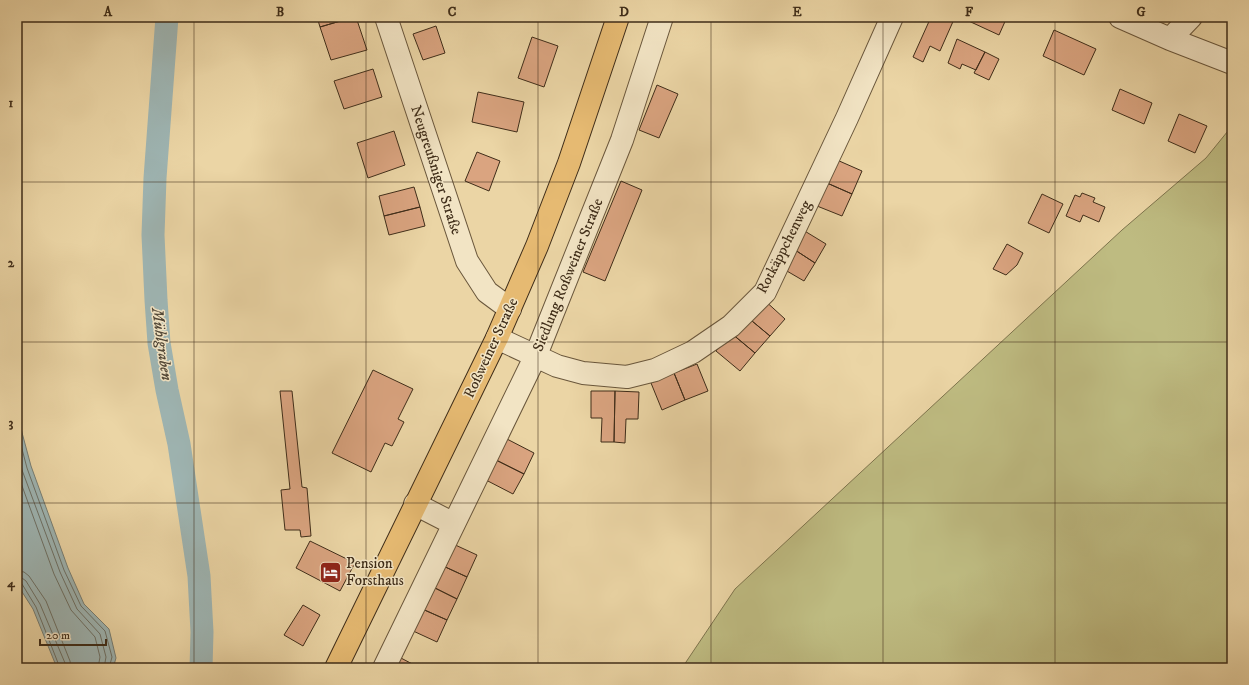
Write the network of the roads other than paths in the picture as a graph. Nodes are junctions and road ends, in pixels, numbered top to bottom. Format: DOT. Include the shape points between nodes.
graph roads {
  1 [pos="386,17"];
  2 [pos="618,17"];
  3 [pos="662,17"];
  4 [pos="892,17"];
  5 [pos="1120,17"];
  6 [pos="1190,17"];
  7 [pos="1170,39"];
  8 [pos="1232,63"];
  9 [pos="510,309"];
  10 [pos="497,338"];
  11 [pos="536,355"];
  12 [pos="415,504"];
  13 [pos="454,524"];
  14 [pos="336,668"];
  15 [pos="384,668"];
  1 -- 9 [label="street, Neugreußniger Straße" via="467,261 487,292"];
  2 -- 9 [label="main road, Roßweiner Straße" via="569,162"];
  3 -- 11 [label="street, Siedlung Roßweiner Straße" via="622,140"];
  4 -- 11 [label="street, Rotkäppchenweg" via="765,292 731,326 693,352 655,370 627,377 583,373 557,366"];
  5 -- 7 [label="street"];
  6 -- 7 [label="street"];
  7 -- 8 [label="street"];
  9 -- 10 [label="main road, Roßweiner Straße"];
  10 -- 11 [label="street, Rotkäppchenweg"];
  10 -- 12 [label="main road, Roßweiner Straße"];
  11 -- 13 [label="street, Siedlung Roßweiner Straße"];
  12 -- 13 [label="street"];
  12 -- 14 [label="main road, Roßweiner Straße"];
  13 -- 15 [label="street, Siedlung Roßweiner Straße"];
}
